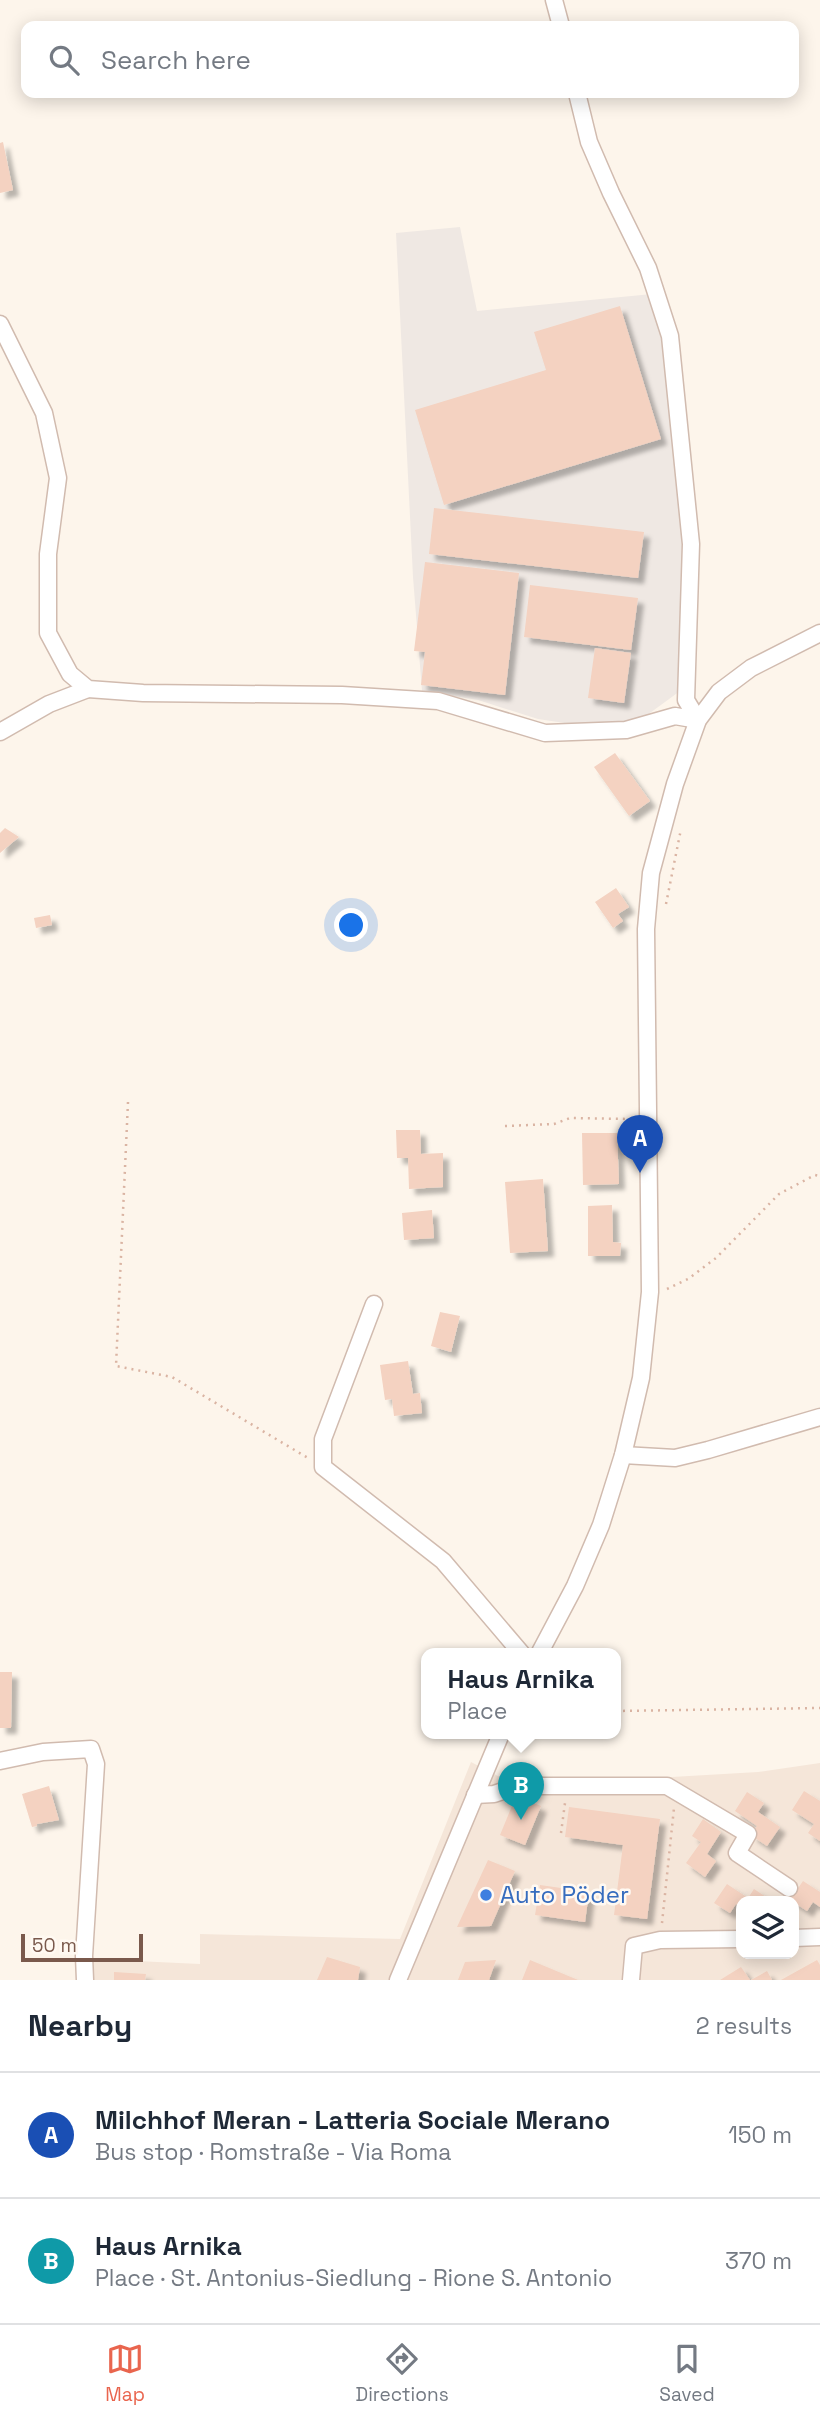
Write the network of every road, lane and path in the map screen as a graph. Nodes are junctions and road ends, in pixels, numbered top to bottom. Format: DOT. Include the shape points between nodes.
graph roads {
  1 [pos="554,0"];
  2 [pos="560,21"];
  3 [pos="578,98"];
  4 [pos="0,324"];
  5 [pos="820,633"];
  6 [pos="88,689"];
  7 [pos="698,720"];
  8 [pos="0,732"];
  9 [pos="683,820"];
  10 [pos="663,915"];
  11 [pos="128,1102"];
  12 [pos="649,1119"];
  13 [pos="505,1126"];
  14 [pos="820,1175"];
  15 [pos="650,1292"];
  16 [pos="373,1304"];
  17 [pos="820,1417"];
  18 [pos="623,1455"];
  19 [pos="323,1467"];
  20 [pos="517,1648"];
  21 [pos="541,1648"];
  22 [pos="820,1708"];
  23 [pos="621,1711"];
  24 [pos="499,1739"];
  25 [pos="0,1761"];
  26 [pos="568,1786"];
  27 [pos="677,1790"];
  28 [pos="475,1795"];
  29 [pos="561,1833"];
  30 [pos="789,1888"];
  31 [pos="820,1937"];
  32 [pos="799,1938"];
  33 [pos="736,1939"];
  34 [pos="660,1941"];
  35 [pos="85,1980"];
  36 [pos="398,1980"];
  37 [pos="631,1980"];
  1 -- 2 [label="street"];
  3 -- 7 [label="street" via="589,142 648,268 670,337 691,544 687,700"];
  4 -- 6 [label="street" via="44,412 58,478 48,554 48,632 70,674"];
  5 -- 7 [label="street" via="751,668 719,692"];
  6 -- 7 [label="street" via="438,701 545,733 625,730 675,716"];
  6 -- 8 [label="street" via="49,704"];
  7 -- 12 [label="street" via="651,873 646,929"];
  9 -- 10 [label="path"];
  11 -- 19 [label="path" via="116,1366 172,1377"];
  12 -- 13 [label="path" via="570,1118 554,1124"];
  12 -- 15 [label="street"];
  14 -- 15 [label="path" via="779,1194 716,1258 688,1279"];
  15 -- 18 [label="street" via="641,1378"];
  16 -- 19 [label="street" via="323,1439"];
  17 -- 18 [label="street" via="676,1458"];
  18 -- 21 [label="street" via="601,1525"];
  19 -- 20 [label="street" via="443,1561"];
  22 -- 23 [label="path"];
  24 -- 28 [label="street"];
  25 -- 35 [label="street" via="91,1749 96,1764"];
  26 -- 27 [label="street" via="667,1786"];
  26 -- 28 [label="street" via="517,1786"];
  26 -- 29 [label="path"];
  27 -- 30 [label="street" via="748,1834 737,1853"];
  27 -- 34 [label="path"];
  28 -- 36 [label="street"];
  31 -- 32 [label="street"];
  33 -- 34 [label="street"];
  34 -- 37 [label="street" via="634,1946"];
}
